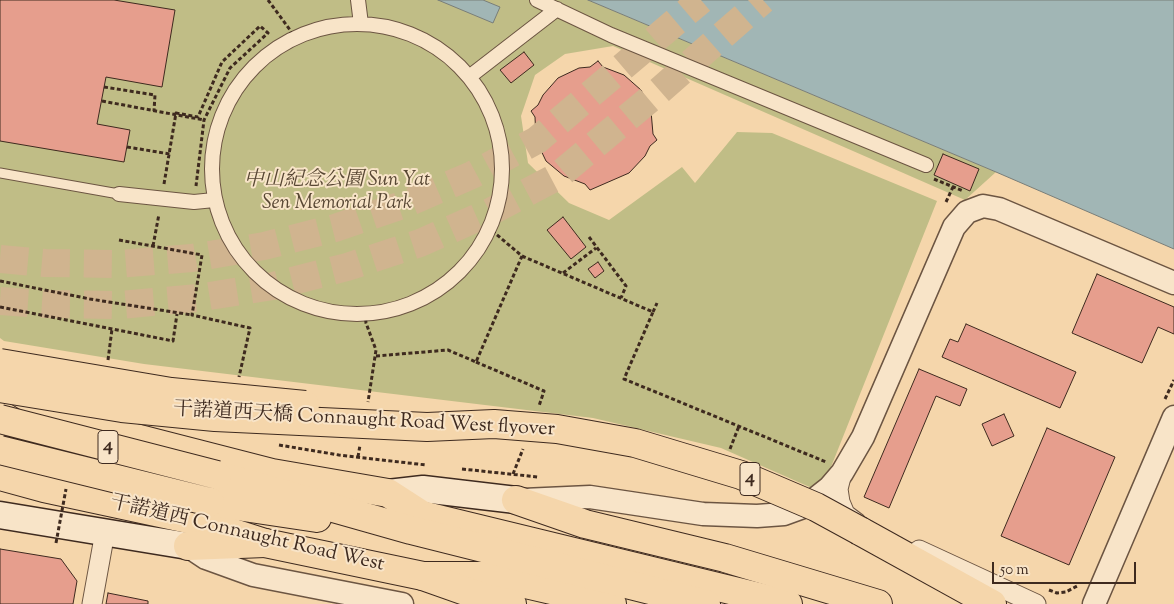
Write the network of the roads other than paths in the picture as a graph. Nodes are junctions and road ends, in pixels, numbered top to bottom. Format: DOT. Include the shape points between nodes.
graph roads {
  1 [pos="358,0"];
  2 [pos="537,0"];
  3 [pos="557,9"];
  4 [pos="361,24"];
  5 [pos="468,77"];
  6 [pos="926,165"];
  7 [pos="0,173"];
  8 [pos="119,194"];
  9 [pos="214,200"];
  10 [pos="1174,282"];
  11 [pos="0,362"];
  12 [pos="0,378"];
  13 [pos="0,388"];
  14 [pos="1174,417"];
  15 [pos="0,419"];
  16 [pos="494,424"];
  17 [pos="1168,446"];
  18 [pos="0,450"];
  19 [pos="839,469"];
  20 [pos="0,476"];
  21 [pos="388,493"];
  22 [pos="516,500"];
  23 [pos="0,515"];
  24 [pos="410,530"];
  25 [pos="105,532"];
  26 [pos="265,543"];
  27 [pos="188,546"];
  28 [pos="423,576"];
  29 [pos="1042,597"];
  30 [pos="1010,600"];
  31 [pos="92,604"];
  32 [pos="402,604"];
  33 [pos="512,604"];
  34 [pos="612,604"];
  35 [pos="706,604"];
  36 [pos="788,604"];
  37 [pos="878,604"];
  38 [pos="1094,604"];
  1 -- 4 [label="street"];
  2 -- 3 [label="street"];
  3 -- 5 [label="street"];
  3 -- 6 [label="street" via="611,35"];
  4 -- 5 [label="street" via="392,29 421,39 447,55"];
  4 -- 9 [label="street" via="326,28 292,39 263,58 239,84 222,114 214,142 211,171"];
  5 -- 9 [label="street" via="486,104 498,134 502,166 500,198 490,228 471,259 446,284 415,302 380,312 349,314 318,309 289,297 262,280 241,257 224,230"];
  7 -- 8 [label="lane"];
  8 -- 9 [label="street" via="194,202"];
  10 -- 19 [label="street" via="999,209 983,206 967,212 954,227 863,438"];
  11 -- 16 [label="main road, bridge" via="171,392"];
  12 -- 21 [label="main road" via="32,402 72,421 272,473"];
  13 -- 16 [label="main road, 干諾道西天橋 Connaught Road West flyover / 4, bridge" via="122,408 214,417 427,427"];
  14 -- 17 [label="street"];
  15 -- 24 [label="main road, 4, bridge"];
  16 -- 30 [label="main road, 干諾道西天橋 Connaught Road West flyover / 4, bridge" via="557,429 635,443 741,475 816,507"];
  17 -- 38 [label="street"];
  18 -- 24 [label="main road, bridge" via="228,506"];
  19 -- 22 [label="street" via="830,487 806,506 784,514 703,514 590,498"];
  19 -- 30 [label="street" via="840,502 845,514 855,522"];
  20 -- 26 [label="main road, 干諾道西 Connaught Road West" via="193,520"];
  21 -- 22 [label="main road" via="423,489"];
  21 -- 36 [label="main road" via="422,515"];
  22 -- 37 [label="main road" via="585,524 725,558"];
  23 -- 25 [label="main road, 干諾道西 Connaught Road West"];
  24 -- 35 [label="main road, 4"];
  25 -- 27 [label="main road, 干諾道西 Connaught Road West"];
  25 -- 31 [label="street"];
  26 -- 27 [label="main road"];
  26 -- 28 [label="main road, 干諾道西 Connaught Road West"];
  27 -- 32 [label="street, 干諾道西 Connaught Road West" via="206,558 253,575"];
  28 -- 33 [label="main road"];
  28 -- 34 [label="main road, 干諾道西 Connaught Road West" via="491,576"];
  29 -- 30 [label="street"];
}
